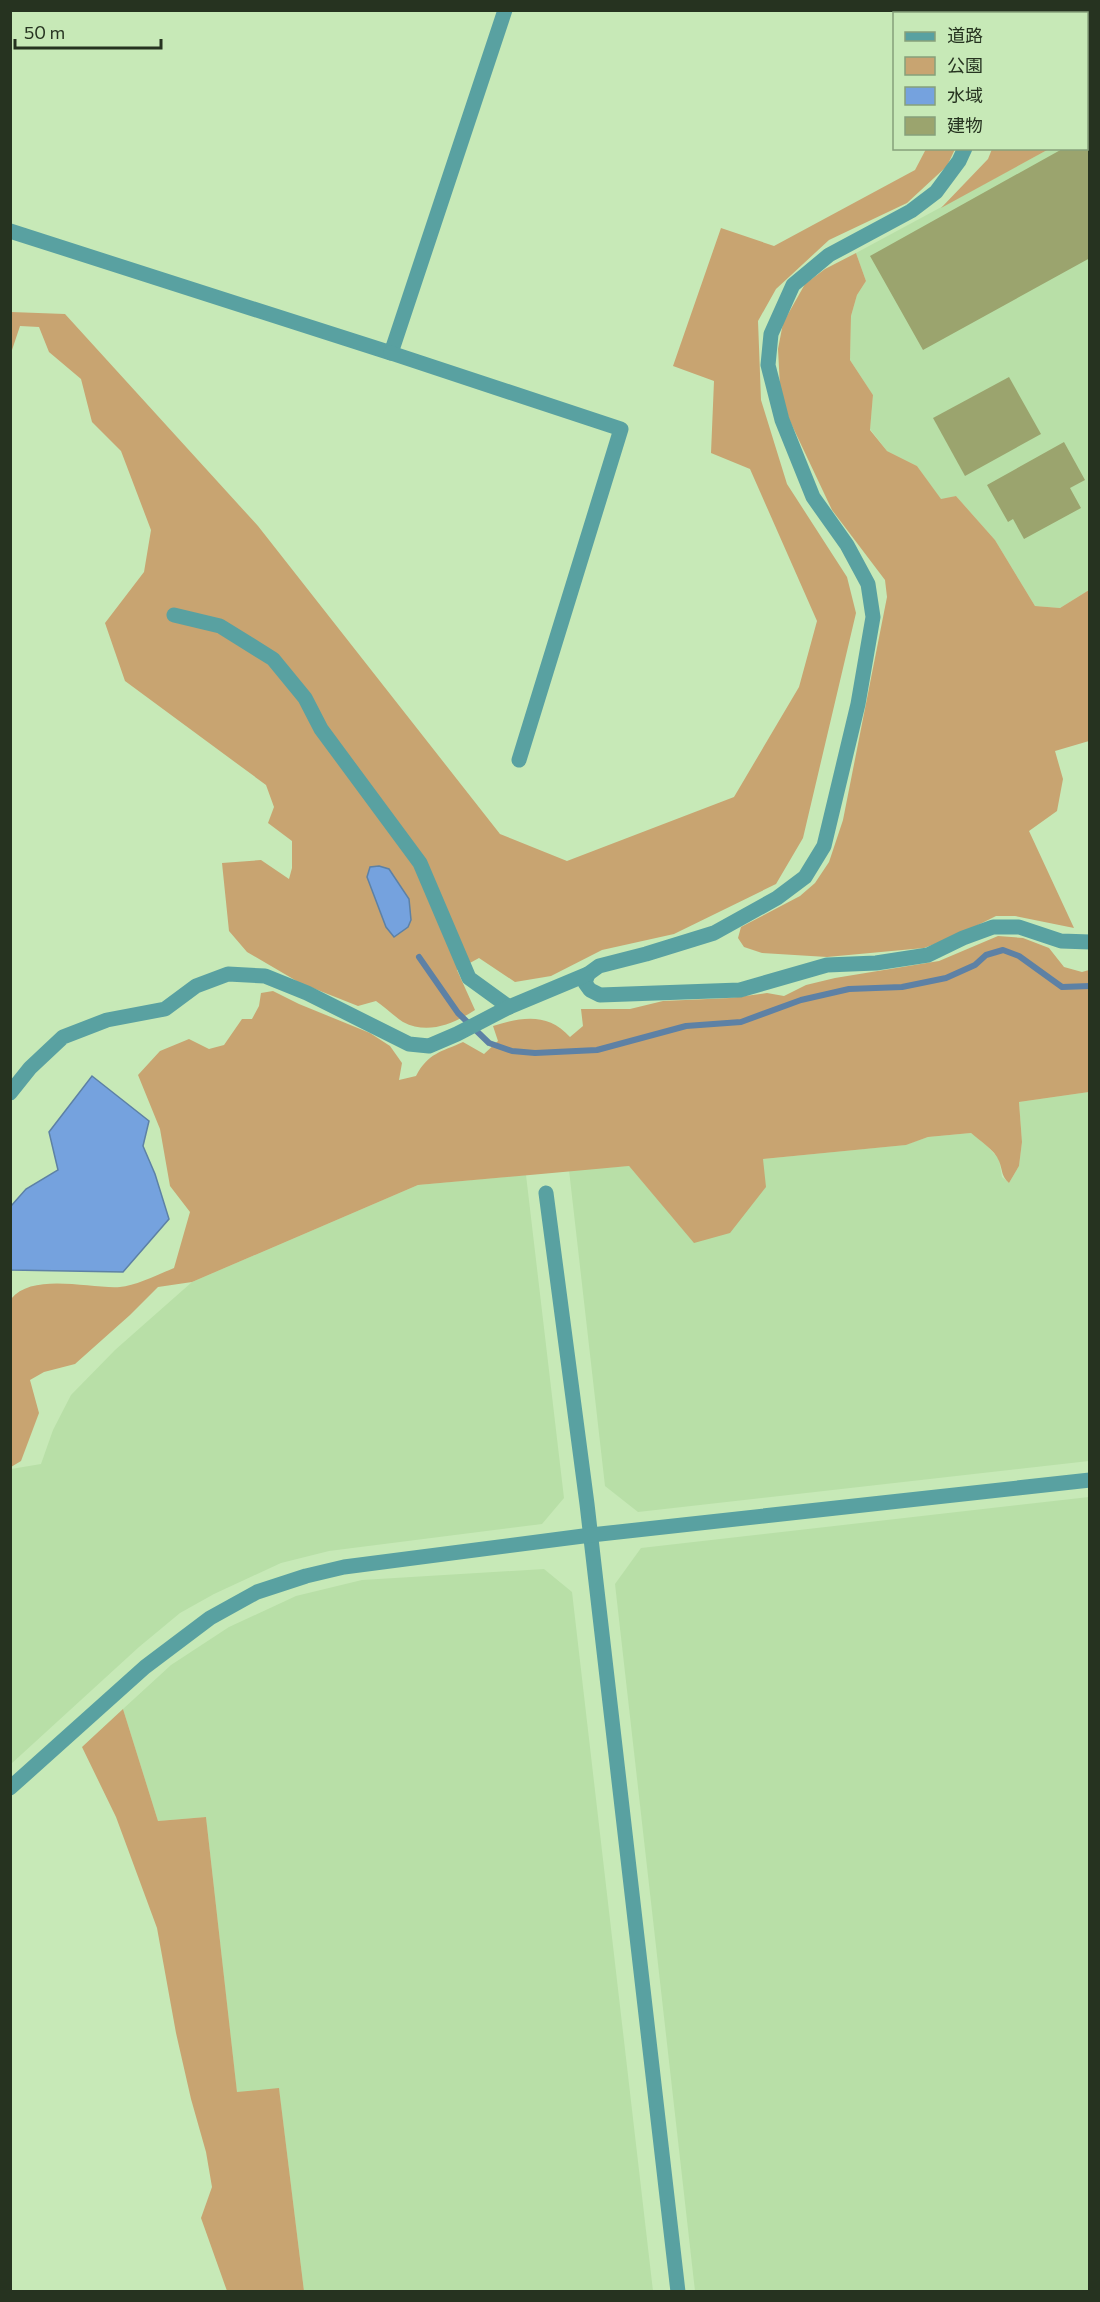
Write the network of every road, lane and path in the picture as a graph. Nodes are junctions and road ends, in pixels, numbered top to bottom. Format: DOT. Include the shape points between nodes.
graph roads {
  1 [pos="505,10"];
  2 [pos="964,150"];
  3 [pos="10,231"];
  4 [pos="391,353"];
  5 [pos="174,615"];
  6 [pos="519,760"];
  7 [pos="1089,942"];
  8 [pos="588,974"];
  9 [pos="508,1006"];
  10 [pos="10,1093"];
  11 [pos="546,1193"];
  12 [pos="1089,1480"];
  13 [pos="591,1535"];
  14 [pos="10,1788"];
  15 [pos="678,2292"];
  1 -- 4 [label="street"];
  2 -- 8 [label="street" via="936,192 911,211 829,255 793,285 771,334 768,365 782,420 813,497 847,545 868,584 873,616 858,704 824,846 805,877 777,898 714,933 599,966"];
  3 -- 4 [label="street"];
  4 -- 6 [label="street" via="621,429"];
  5 -- 9 [label="street" via="220,626 273,659 305,698 321,729 420,863 469,978"];
  7 -- 8 [label="street" via="1061,941 1019,927 993,927 928,955 827,966 740,990 600,995 585,983"];
  8 -- 9 [label="street"];
  9 -- 10 [label="street" via="429,1046 409,1044 265,976 228,974 196,986 165,1009 107,1020 63,1037"];
  11 -- 13 [label="street"];
  12 -- 13 [label="street"];
  13 -- 14 [label="street" via="344,1567 257,1592 210,1618 146,1667"];
  13 -- 15 [label="street"];
}
